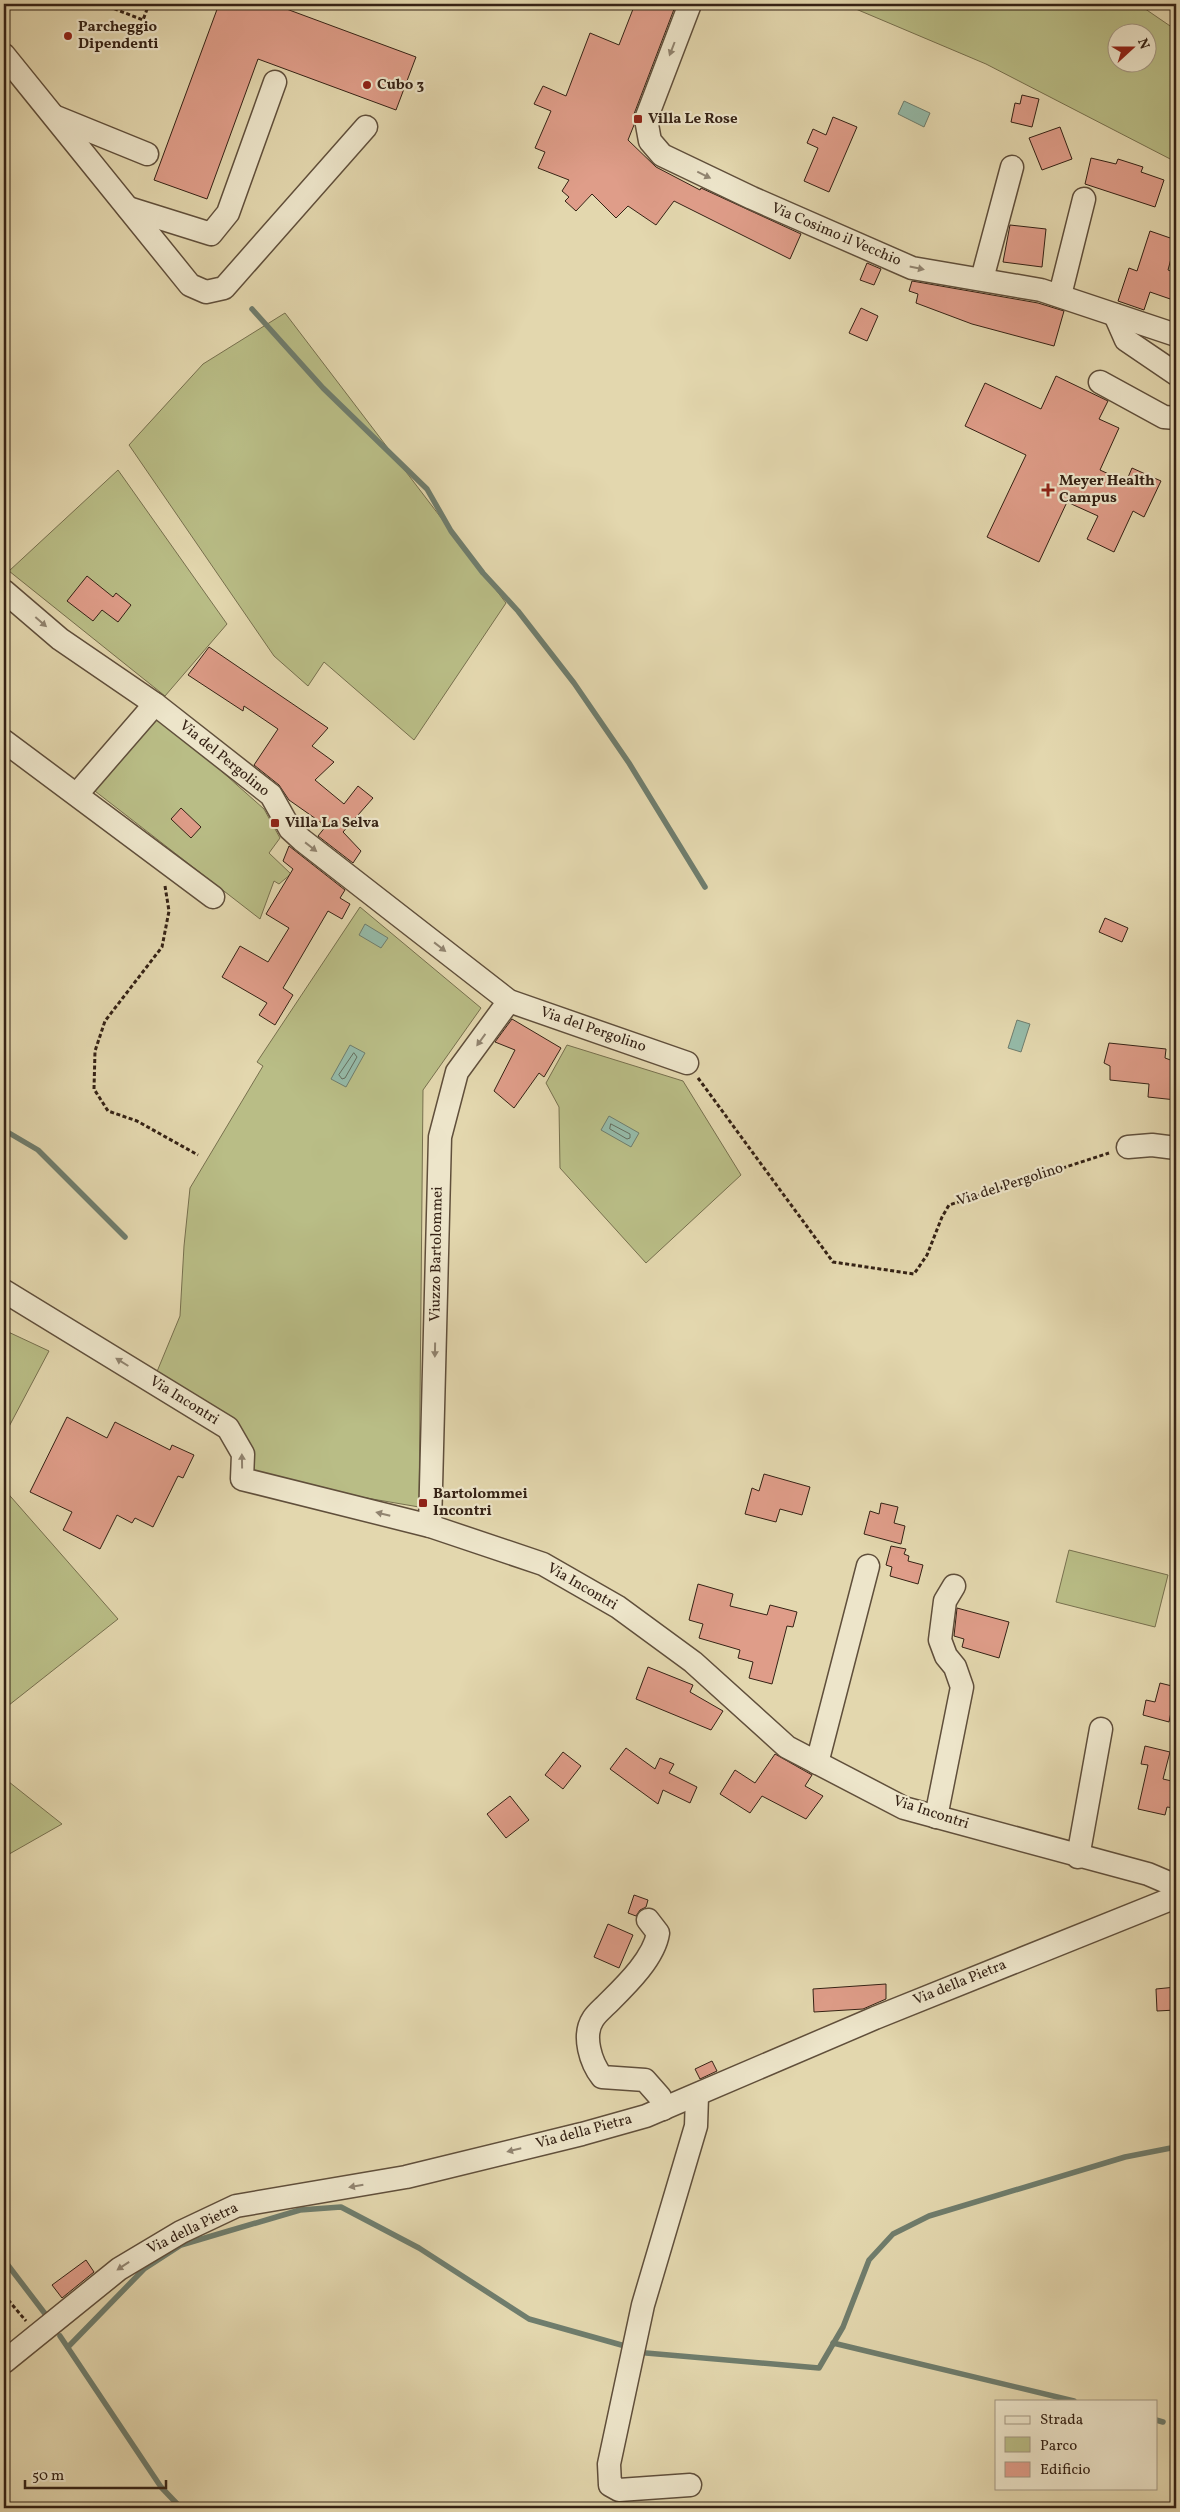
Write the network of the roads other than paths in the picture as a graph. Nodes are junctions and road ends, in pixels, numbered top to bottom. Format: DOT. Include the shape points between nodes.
graph roads {
  1 [pos="690,4"];
  2 [pos="4,55"];
  3 [pos="275,82"];
  4 [pos="53,115"];
  5 [pos="366,127"];
  6 [pos="147,154"];
  7 [pos="1012,167"];
  8 [pos="1084,199"];
  9 [pos="128,208"];
  10 [pos="982,280"];
  11 [pos="1060,295"];
  12 [pos="1115,315"];
  13 [pos="1176,336"];
  14 [pos="1176,374"];
  15 [pos="1100,382"];
  16 [pos="1176,418"];
  17 [pos="4,591"];
  18 [pos="155,704"];
  19 [pos="4,741"];
  20 [pos="76,794"];
  21 [pos="214,897"];
  22 [pos="509,1001"];
  23 [pos="687,1063"];
  24 [pos="1128,1147"];
  25 [pos="1176,1148"];
  26 [pos="4,1291"];
  27 [pos="430,1526"];
  28 [pos="868,1566"];
  29 [pos="954,1586"];
  30 [pos="1101,1729"];
  31 [pos="817,1763"];
  32 [pos="936,1817"];
  33 [pos="1078,1857"];
  34 [pos="1176,1886"];
  35 [pos="1176,1897"];
  36 [pos="648,1920"];
  37 [pos="697,2096"];
  38 [pos="655,2113"];
  39 [pos="4,2362"];
  40 [pos="690,2485"];
  1 -- 10 [label="street, Via Cosimo il Vecchio, one-way" via="646,119 650,141 657,151 752,198 912,268"];
  2 -- 4 [label="street"];
  3 -- 9 [label="street" via="228,213 211,234"];
  4 -- 6 [label="street"];
  4 -- 9 [label="street"];
  5 -- 9 [label="street" via="224,288 206,292 190,285"];
  7 -- 10 [label="street"];
  8 -- 11 [label="street"];
  10 -- 11 [label="street, Via Cosimo il Vecchio"];
  11 -- 12 [label="street, Via Cosimo il Vecchio"];
  12 -- 13 [label="street, Via Cosimo il Vecchio"];
  12 -- 14 [label="street" via="1126,340"];
  15 -- 16 [label="street" via="1164,417"];
  17 -- 18 [label="street, Via del Pergolino, one-way" via="60,639"];
  18 -- 20 [label="street"];
  18 -- 22 [label="street, Via del Pergolino, one-way" via="271,796 290,828 302,840"];
  19 -- 20 [label="street"];
  20 -- 21 [label="street"];
  22 -- 23 [label="street, Via del Pergolino"];
  22 -- 27 [label="street, Viuzzo Bartolommei, one-way" via="457,1072 440,1137"];
  24 -- 25 [label="street"];
  27 -- 26 [label="street, Via Incontri, one-way" via="242,1479 243,1454 228,1428"];
  27 -- 31 [label="street, Via Incontri" via="543,1564 618,1607 693,1662 787,1747"];
  28 -- 31 [label="street"];
  29 -- 32 [label="street" via="945,1602 940,1640 962,1687"];
  30 -- 33 [label="street"];
  31 -- 32 [label="street, Via Incontri" via="904,1808"];
  32 -- 33 [label="street, Via Incontri"];
  33 -- 34 [label="street, Via Incontri" via="1148,1874"];
  35 -- 37 [label="street, Via della Pietra" via="875,2018"];
  36 -- 38 [label="street" via="658,1933 657,1941 636,1975 593,2019 588,2032 595,2067 602,2077 645,2080 660,2097"];
  37 -- 38 [label="street, Via della Pietra"];
  37 -- 40 [label="street" via="696,2126 643,2305 610,2464 610,2485 619,2490"];
  38 -- 39 [label="street, Via della Pietra, one-way" via="406,2177 236,2206 180,2232 119,2269"];
}
